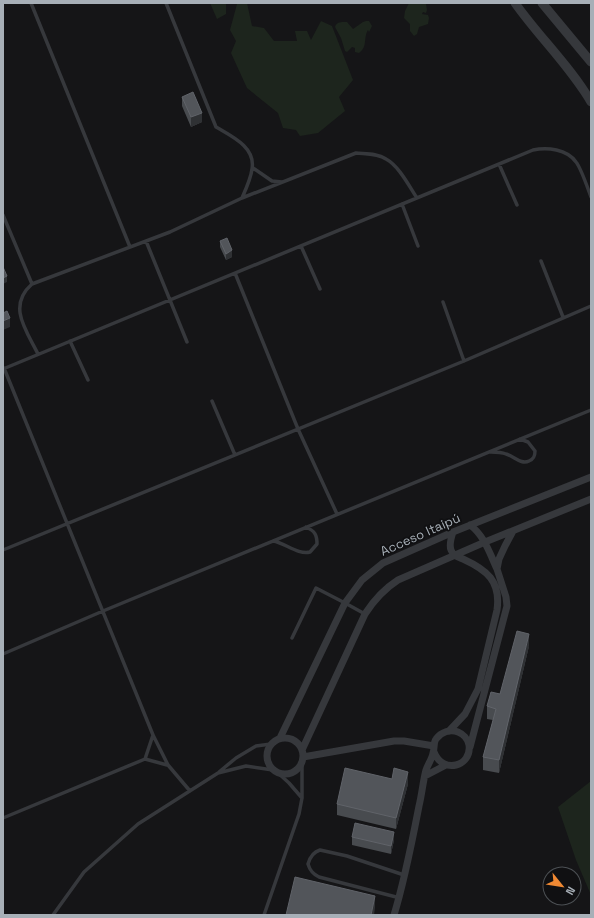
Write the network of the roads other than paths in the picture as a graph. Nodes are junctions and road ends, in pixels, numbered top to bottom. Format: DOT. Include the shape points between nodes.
graph roads {
  1 [pos="31,3"];
  2 [pos="166,3"];
  3 [pos="515,3"];
  4 [pos="542,3"];
  5 [pos="591,62"];
  6 [pos="591,102"];
  7 [pos="499,164"];
  8 [pos="253,168"];
  9 [pos="283,182"];
  10 [pos="591,197"];
  11 [pos="242,198"];
  12 [pos="416,198"];
  13 [pos="402,204"];
  14 [pos="516,204"];
  15 [pos="3,215"];
  16 [pos="146,241"];
  17 [pos="301,246"];
  18 [pos="418,246"];
  19 [pos="130,247"];
  20 [pos="541,261"];
  21 [pos="235,273"];
  22 [pos="32,284"];
  23 [pos="320,289"];
  24 [pos="170,300"];
  25 [pos="443,302"];
  26 [pos="591,306"];
  27 [pos="564,317"];
  28 [pos="70,341"];
  29 [pos="187,342"];
  30 [pos="38,354"];
  31 [pos="464,361"];
  32 [pos="3,368"];
  33 [pos="88,380"];
  34 [pos="212,401"];
  35 [pos="591,410"];
  36 [pos="298,429"];
  37 [pos="520,439"];
  38 [pos="488,452"];
  39 [pos="235,455"];
  40 [pos="591,477"];
  41 [pos="591,499"];
  42 [pos="337,514"];
  43 [pos="67,523"];
  44 [pos="470,525"];
  45 [pos="306,527"];
  46 [pos="513,531"];
  47 [pos="453,532"];
  48 [pos="272,541"];
  49 [pos="485,542"];
  50 [pos="3,550"];
  51 [pos="455,556"];
  52 [pos="497,569"];
  53 [pos="345,603"];
  54 [pos="103,611"];
  55 [pos="365,614"];
  56 [pos="292,638"];
  57 [pos="3,654"];
  58 [pos="449,731"];
  59 [pos="153,735"];
  60 [pos="280,738"];
  61 [pos="271,744"];
  62 [pos="434,749"];
  63 [pos="469,752"];
  64 [pos="302,757"];
  65 [pos="145,759"];
  66 [pos="446,765"];
  67 [pos="168,766"];
  68 [pos="275,771"];
  69 [pos="218,773"];
  70 [pos="425,776"];
  71 [pos="190,791"];
  72 [pos="302,798"];
  73 [pos="3,818"];
  74 [pos="405,876"];
  75 [pos="400,898"];
  76 [pos="53,915"];
  77 [pos="264,915"];
  78 [pos="394,915"];
  1 -- 19 [label="lane"];
  2 -- 8 [label="lane" via="216,127 235,138 247,149"];
  3 -- 6 [label="street" via="580,84"];
  4 -- 5 [label="street"];
  7 -- 10 [label="lane" via="533,150 557,150 576,162"];
  7 -- 12 [label="lane"];
  7 -- 14 [label="lane"];
  8 -- 9 [label="lane" via="272,181"];
  8 -- 11 [label="lane"];
  9 -- 11 [label="lane"];
  9 -- 12 [label="lane" via="356,153 373,154 386,158 394,165"];
  11 -- 16 [label="lane"];
  12 -- 13 [label="lane"];
  13 -- 17 [label="lane"];
  13 -- 18 [label="lane"];
  15 -- 22 [label="lane"];
  16 -- 19 [label="lane"];
  16 -- 24 [label="lane"];
  17 -- 21 [label="lane"];
  17 -- 23 [label="lane"];
  19 -- 22 [label="lane"];
  20 -- 27 [label="lane"];
  21 -- 24 [label="lane"];
  21 -- 36 [label="lane"];
  22 -- 30 [label="lane" via="24,291 19,309"];
  24 -- 28 [label="lane"];
  24 -- 29 [label="lane"];
  25 -- 31 [label="lane"];
  26 -- 27 [label="lane"];
  27 -- 31 [label="lane"];
  28 -- 30 [label="lane"];
  28 -- 33 [label="lane"];
  30 -- 32 [label="lane"];
  31 -- 36 [label="lane"];
  32 -- 43 [label="lane"];
  34 -- 39 [label="lane"];
  35 -- 37 [label="lane"];
  36 -- 39 [label="lane"];
  36 -- 42 [label="lane"];
  37 -- 38 [label="lane"];
  37 -- 38 [label="lane" via="528,442 535,451 532,459 526,462 507,454"];
  38 -- 42 [label="lane"];
  39 -- 43 [label="lane"];
  40 -- 44 [label="street, Acceso Itaipú"];
  41 -- 46 [label="street"];
  42 -- 45 [label="lane"];
  43 -- 50 [label="lane"];
  43 -- 54 [label="lane"];
  44 -- 47 [label="street, Acceso Itaipú"];
  44 -- 49 [label="street"];
  45 -- 48 [label="lane"];
  45 -- 48 [label="lane" via="317,535 317,544 310,552 302,552"];
  46 -- 49 [label="street"];
  46 -- 52 [label="street"];
  47 -- 51 [label="street" via="450,546"];
  47 -- 53 [label="street, Acceso Itaipú" via="383,563 362,580"];
  48 -- 54 [label="lane"];
  49 -- 51 [label="street"];
  49 -- 52 [label="street"];
  51 -- 55 [label="street" via="398,580 385,589"];
  51 -- 58 [label="street" via="482,568 496,586 499,598 478,689 465,714"];
  52 -- 63 [label="street" via="507,606"];
  53 -- 55 [label="lane"];
  53 -- 56 [label="lane" via="316,588"];
  53 -- 60 [label="street, Acceso Itaipú"];
  54 -- 57 [label="lane"];
  54 -- 59 [label="lane"];
  55 -- 64 [label="street"];
  58 -- 62 [label="street" via="439,736"];
  58 -- 63 [label="street" via="454,730 464,736"];
  59 -- 65 [label="lane"];
  59 -- 67 [label="lane"];
  60 -- 61 [label="street"];
  60 -- 64 [label="street" via="298,743"];
  61 -- 68 [label="street" via="267,759"];
  61 -- 69 [label="lane" via="256,746"];
  62 -- 64 [label="street" via="394,741"];
  62 -- 66 [label="street" via="436,758"];
  62 -- 70 [label="street"];
  63 -- 66 [label="street" via="463,762"];
  64 -- 68 [label="street" via="298,768 293,772 284,774"];
  64 -- 72 [label="lane"];
  65 -- 67 [label="lane"];
  65 -- 73 [label="lane"];
  66 -- 70 [label="street"];
  67 -- 71 [label="lane"];
  68 -- 69 [label="lane" via="246,766"];
  68 -- 72 [label="lane"];
  69 -- 71 [label="lane"];
  70 -- 74 [label="street"];
  71 -- 76 [label="lane" via="138,824 84,872"];
  72 -- 77 [label="lane" via="299,814"];
  74 -- 75 [label="street"];
  74 -- 75 [label="lane" via="347,856 320,850 313,854 308,864 310,870 319,877"];
  75 -- 78 [label="street"];
}
